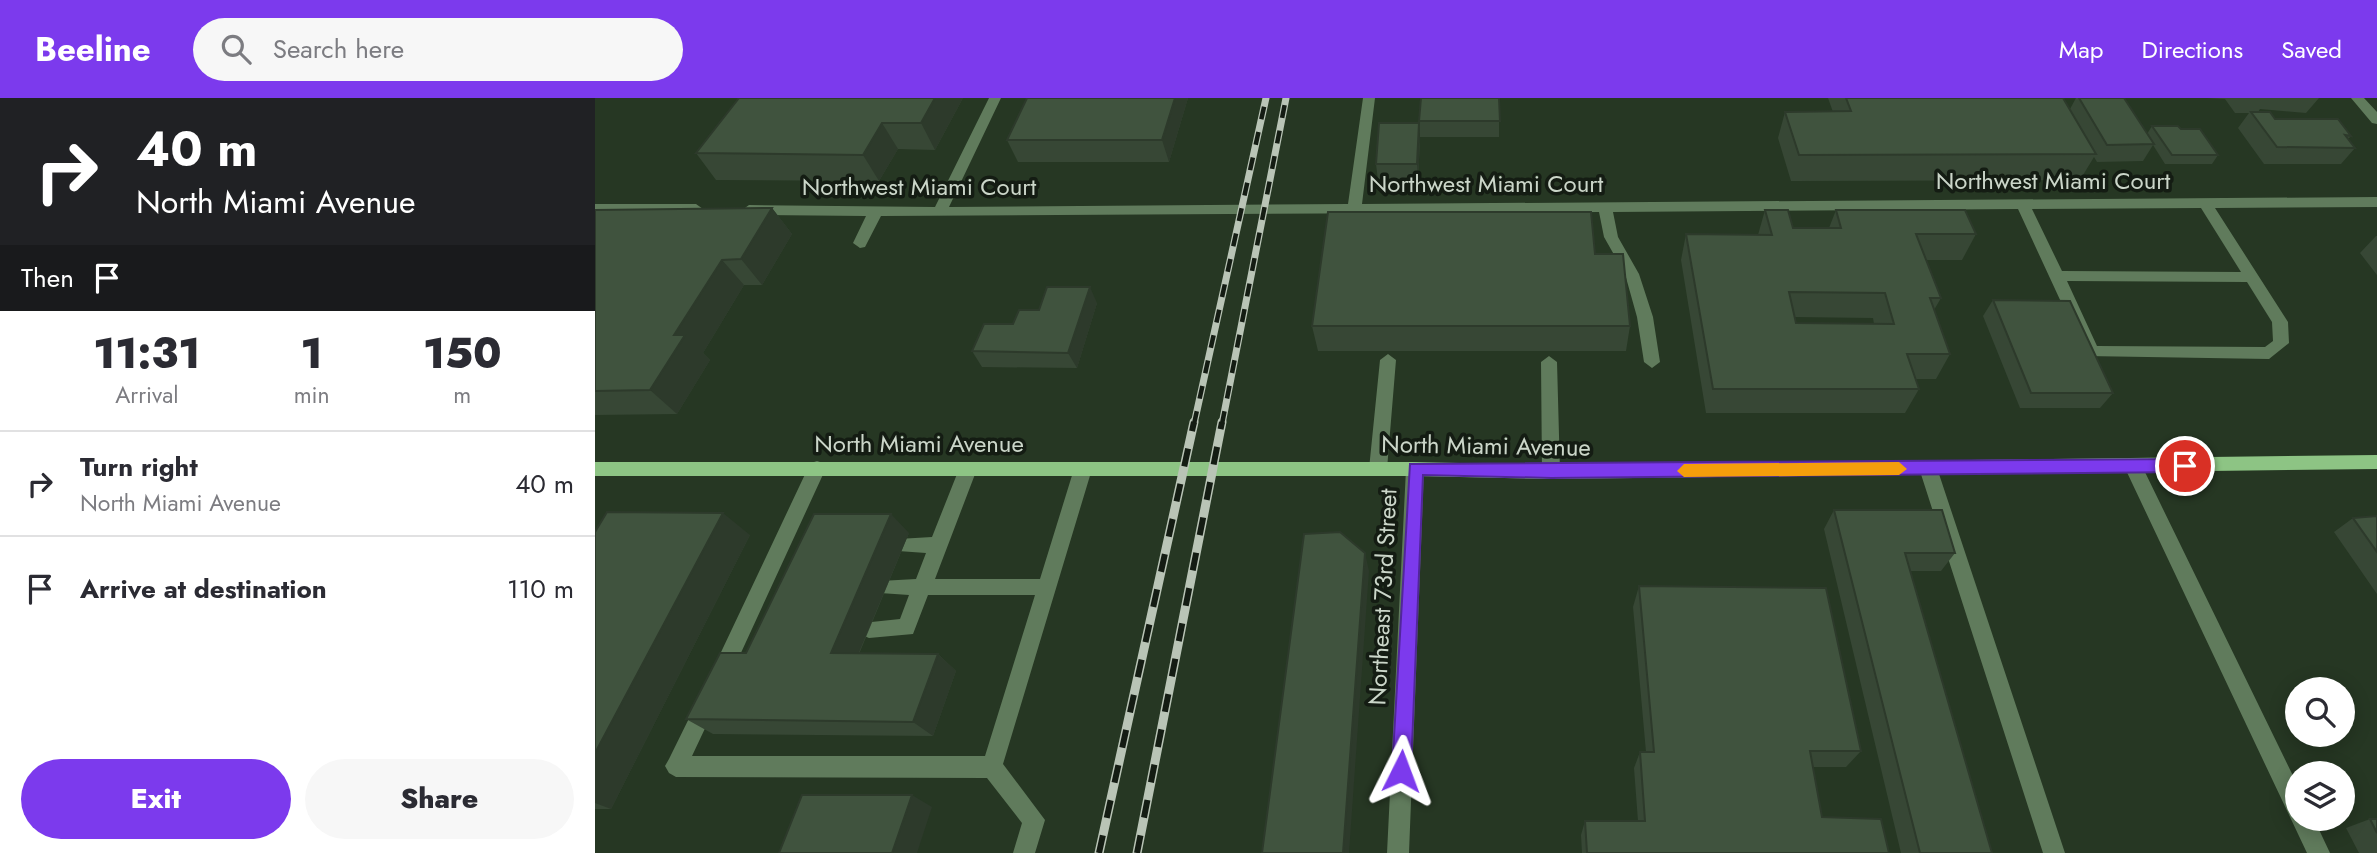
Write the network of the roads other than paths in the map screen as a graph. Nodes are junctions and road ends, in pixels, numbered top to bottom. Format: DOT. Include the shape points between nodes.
graph roads {
  1 [pos="995,98"];
  2 [pos="1369,98"];
  3 [pos="2357,98"];
  4 [pos="2377,120"];
  5 [pos="2377,202"];
  6 [pos="2205,203"];
  7 [pos="2023,204"];
  8 [pos="1605,206"];
  9 [pos="1355,208"];
  10 [pos="595,209"];
  11 [pos="876,211"];
  12 [pos="940,212"];
  13 [pos="860,243"];
  14 [pos="2056,276"];
  15 [pos="2251,277"];
  16 [pos="1388,360"];
  17 [pos="1549,362"];
  18 [pos="1651,362"];
  19 [pos="2377,462"];
  20 [pos="2133,466"];
  21 [pos="817,468"];
  22 [pos="1928,468"];
  23 [pos="595,469"];
  24 [pos="968,469"];
  25 [pos="1083,469"];
  26 [pos="1378,469"];
  27 [pos="1415,469"];
  28 [pos="1551,472"];
  29 [pos="806,544"];
  30 [pos="782,545"];
  31 [pos="904,545"];
  32 [pos="939,545"];
  33 [pos="923,586"];
  34 [pos="763,587"];
  35 [pos="786,587"];
  36 [pos="887,587"];
  37 [pos="1049,587"];
  38 [pos="743,629"];
  39 [pos="766,629"];
  40 [pos="869,629"];
  41 [pos="992,767"];
  42 [pos="2285,783"];
  43 [pos="2308,831"];
  44 [pos="1024,853"];
  45 [pos="1398,853"];
  46 [pos="2054,853"];
  47 [pos="2319,853"];
  1 -- 12 [label="street"];
  2 -- 9 [label="street"];
  3 -- 4 [label="street"];
  5 -- 6 [label="street, Northwest Miami Court"];
  6 -- 7 [label="street, Northwest Miami Court"];
  6 -- 15 [label="street"];
  7 -- 8 [label="street, Northwest Miami Court"];
  7 -- 14 [label="street"];
  8 -- 9 [label="street, Northwest Miami Court"];
  8 -- 18 [label="street" via="1611,237 1632,274 1645,317"];
  9 -- 12 [label="street, Northwest Miami Court"];
  10 -- 11 [label="street, Northwest Miami Court"];
  11 -- 12 [label="street, Northwest Miami Court"];
  11 -- 13 [label="street"];
  14 -- 15 [label="street"];
  14 -- 15 [label="street" via="2092,352 2269,353 2281,343 2280,322"];
  16 -- 26 [label="street"];
  17 -- 28 [label="street"];
  19 -- 20 [label="main road, North Miami Avenue"];
  20 -- 22 [label="main road, North Miami Avenue"];
  20 -- 42 [label="street"];
  21 -- 23 [label="main road, North Miami Avenue"];
  21 -- 24 [label="main road, North Miami Avenue"];
  21 -- 30 [label="street"];
  22 -- 28 [label="main road, North Miami Avenue"];
  22 -- 46 [label="street"];
  24 -- 25 [label="main road, North Miami Avenue"];
  24 -- 32 [label="street"];
  25 -- 26 [label="main road, North Miami Avenue"];
  25 -- 37 [label="street"];
  26 -- 27 [label="main road, North Miami Avenue"];
  27 -- 28 [label="main road, North Miami Avenue"];
  27 -- 45 [label="street, Northeast 73rd Street"];
  29 -- 30 [label="street"];
  30 -- 34 [label="street"];
  31 -- 32 [label="street"];
  32 -- 33 [label="street"];
  33 -- 36 [label="street"];
  33 -- 37 [label="street"];
  33 -- 40 [label="street" via="906,628"];
  34 -- 35 [label="street"];
  34 -- 38 [label="street"];
  37 -- 41 [label="street"];
  38 -- 39 [label="street"];
  38 -- 41 [label="street" via="676,766"];
  41 -- 44 [label="street" via="1034,820"];
  43 -- 47 [label="street"];
}
